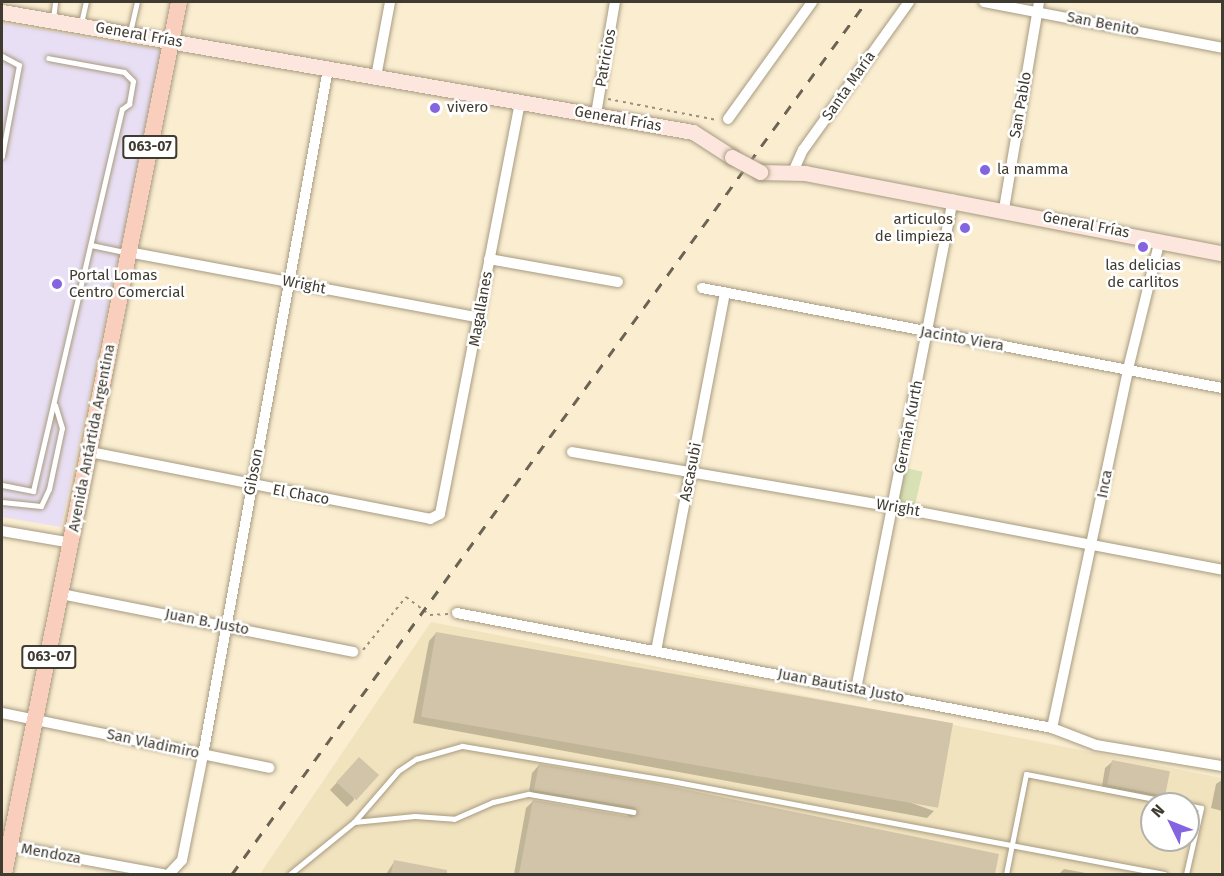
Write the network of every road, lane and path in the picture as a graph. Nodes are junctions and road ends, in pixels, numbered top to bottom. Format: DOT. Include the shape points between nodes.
graph roads {
  1 [pos="55,2"];
  2 [pos="86,2"];
  3 [pos="137,2"];
  4 [pos="179,2"];
  5 [pos="390,2"];
  6 [pos="615,2"];
  7 [pos="812,2"];
  8 [pos="909,2"];
  9 [pos="984,2"];
  10 [pos="1038,6"];
  11 [pos="2,12"];
  12 [pos="53,20"];
  13 [pos="81,25"];
  14 [pos="130,32"];
  15 [pos="173,41"];
  16 [pos="1222,48"];
  17 [pos="2,57"];
  18 [pos="48,58"];
  19 [pos="328,69"];
  20 [pos="376,77"];
  21 [pos="599,98"];
  22 [pos="520,102"];
  23 [pos="596,114"];
  24 [pos="728,119"];
  25 [pos="2,156"];
  26 [pos="793,172"];
  27 [pos="953,200"];
  28 [pos="1004,209"];
  29 [pos="1160,240"];
  30 [pos="92,245"];
  31 [pos="128,252"];
  32 [pos="1222,253"];
  33 [pos="489,259"];
  34 [pos="290,282"];
  35 [pos="618,282"];
  36 [pos="702,288"];
  37 [pos="725,293"];
  38 [pos="479,318"];
  39 [pos="928,333"];
  40 [pos="1128,369"];
  41 [pos="1222,388"];
  42 [pos="55,403"];
  43 [pos="90,452"];
  44 [pos="572,452"];
  45 [pos="692,471"];
  46 [pos="2,485"];
  47 [pos="251,486"];
  48 [pos="2,501"];
  49 [pos="894,507"];
  50 [pos="440,514"];
  51 [pos="2,531"];
  52 [pos="72,543"];
  53 [pos="1093,544"];
  54 [pos="1222,570"];
  55 [pos="61,594"];
  56 [pos="457,614"];
  57 [pos="226,626"];
  58 [pos="656,651"];
  59 [pos="353,652"];
  60 [pos="856,689"];
  61 [pos="2,713"];
  62 [pos="37,720"];
  63 [pos="1052,728"];
  64 [pos="203,755"];
  65 [pos="1222,766"];
  66 [pos="269,768"];
  67 [pos="1140,796"];
  68 [pos="633,812"];
  69 [pos="354,822"];
  70 [pos="1012,844"];
  71 [pos="6,846"];
  72 [pos="1191,852"];
  73 [pos="4,874"];
  74 [pos="168,874"];
  75 [pos="290,874"];
  76 [pos="1006,874"];
  77 [pos="1164,874"];
  78 [pos="1186,874"];
  1 -- 12 [label="lane"];
  2 -- 13 [label="lane"];
  3 -- 14 [label="lane"];
  4 -- 15 [label="main road, Avenida Antártida Argentina / 063-07"];
  5 -- 20 [label="street"];
  6 -- 21 [label="street, Patricios"];
  7 -- 24 [label="street"];
  8 -- 26 [label="street, Santa María" via="803,150"];
  9 -- 10 [label="street, San Benito"];
  10 -- 16 [label="street, San Benito"];
  10 -- 28 [label="street, San Pablo"];
  11 -- 12 [label="main road, General Frías"];
  12 -- 13 [label="main road, General Frías"];
  13 -- 14 [label="main road, General Frías"];
  14 -- 15 [label="main road, General Frías"];
  15 -- 19 [label="main road, General Frías"];
  15 -- 31 [label="main road, Avenida Antártida Argentina / 063-07"];
  17 -- 25 [label="lane" via="19,66"];
  18 -- 30 [label="lane" via="124,72 133,81 129,104 122,109"];
  19 -- 20 [label="main road, General Frías"];
  19 -- 34 [label="street, Gibson"];
  20 -- 22 [label="main road, General Frías"];
  21 -- 23 [label="street, Patricios"];
  21 -- 24 [label="path" via="705,120"];
  22 -- 23 [label="main road, General Frías"];
  22 -- 33 [label="street, Magallanes"];
  23 -- 26 [label="main road, General Frías, bridge" via="693,132 760,172"];
  26 -- 27 [label="main road, General Frías"];
  27 -- 28 [label="main road, General Frías"];
  27 -- 39 [label="street, Germán Kurth"];
  28 -- 29 [label="main road, General Frías"];
  29 -- 32 [label="main road, General Frías"];
  29 -- 40 [label="street, Inca"];
  30 -- 31 [label="lane"];
  30 -- 42 [label="lane"];
  31 -- 34 [label="street, Wright"];
  31 -- 43 [label="main road, Avenida Antártida Argentina / 063-07"];
  33 -- 35 [label="street"];
  33 -- 38 [label="street, Magallanes"];
  34 -- 38 [label="street, Wright"];
  34 -- 47 [label="street, Gibson"];
  36 -- 37 [label="street, Jacinto Viera"];
  37 -- 39 [label="street, Jacinto Viera"];
  37 -- 45 [label="street, Ascasubi"];
  38 -- 50 [label="street, Magallanes"];
  39 -- 40 [label="street, Jacinto Viera"];
  39 -- 49 [label="street, Germán Kurth"];
  40 -- 41 [label="street, Jacinto Viera"];
  40 -- 53 [label="street, Inca"];
  42 -- 46 [label="lane" via="33,491"];
  42 -- 48 [label="lane" via="62,428 49,489 41,506"];
  43 -- 47 [label="street, El Chaco"];
  43 -- 52 [label="main road, Avenida Antártida Argentina / 063-07"];
  44 -- 45 [label="street, Wright"];
  45 -- 49 [label="street, Wright"];
  45 -- 58 [label="street, Ascasubi"];
  47 -- 50 [label="street, El Chaco" via="430,519"];
  47 -- 57 [label="street, Gibson"];
  49 -- 53 [label="street, Wright"];
  49 -- 60 [label="street, Germán Kurth"];
  51 -- 52 [label="street"];
  52 -- 55 [label="main road, Avenida Antártida Argentina / 063-07"];
  53 -- 54 [label="street, Wright"];
  53 -- 63 [label="street, Inca"];
  55 -- 57 [label="street, Juan B. Justo"];
  55 -- 62 [label="main road, Avenida Antártida Argentina / 063-07"];
  56 -- 58 [label="street, Juan Bautista Justo"];
  56 -- 59 [label="path" via="430,615 406,597 364,650"];
  57 -- 59 [label="street, Juan B. Justo"];
  57 -- 64 [label="street, Gibson"];
  58 -- 60 [label="street, Juan Bautista Justo"];
  60 -- 63 [label="street, Juan Bautista Justo"];
  61 -- 62 [label="street, San Vladimiro"];
  62 -- 64 [label="street, San Vladimiro"];
  62 -- 71 [label="main road, Avenida Antártida Argentina / 063-07"];
  63 -- 65 [label="street, Juan Bautista Justo" via="1096,745"];
  64 -- 66 [label="street, San Vladimiro"];
  64 -- 74 [label="street, Gibson" via="182,860"];
  67 -- 70 [label="lane" via="1026,774"];
  68 -- 69 [label="lane" via="530,794 493,802 454,819 415,816"];
  69 -- 70 [label="lane" via="398,771 416,759 462,746"];
  69 -- 75 [label="lane"];
  70 -- 76 [label="lane"];
  70 -- 77 [label="lane"];
  71 -- 73 [label="main road, Avenida Antártida Argentina / 063-07"];
  71 -- 74 [label="street, Mendoza"];
  72 -- 78 [label="lane"];
}
